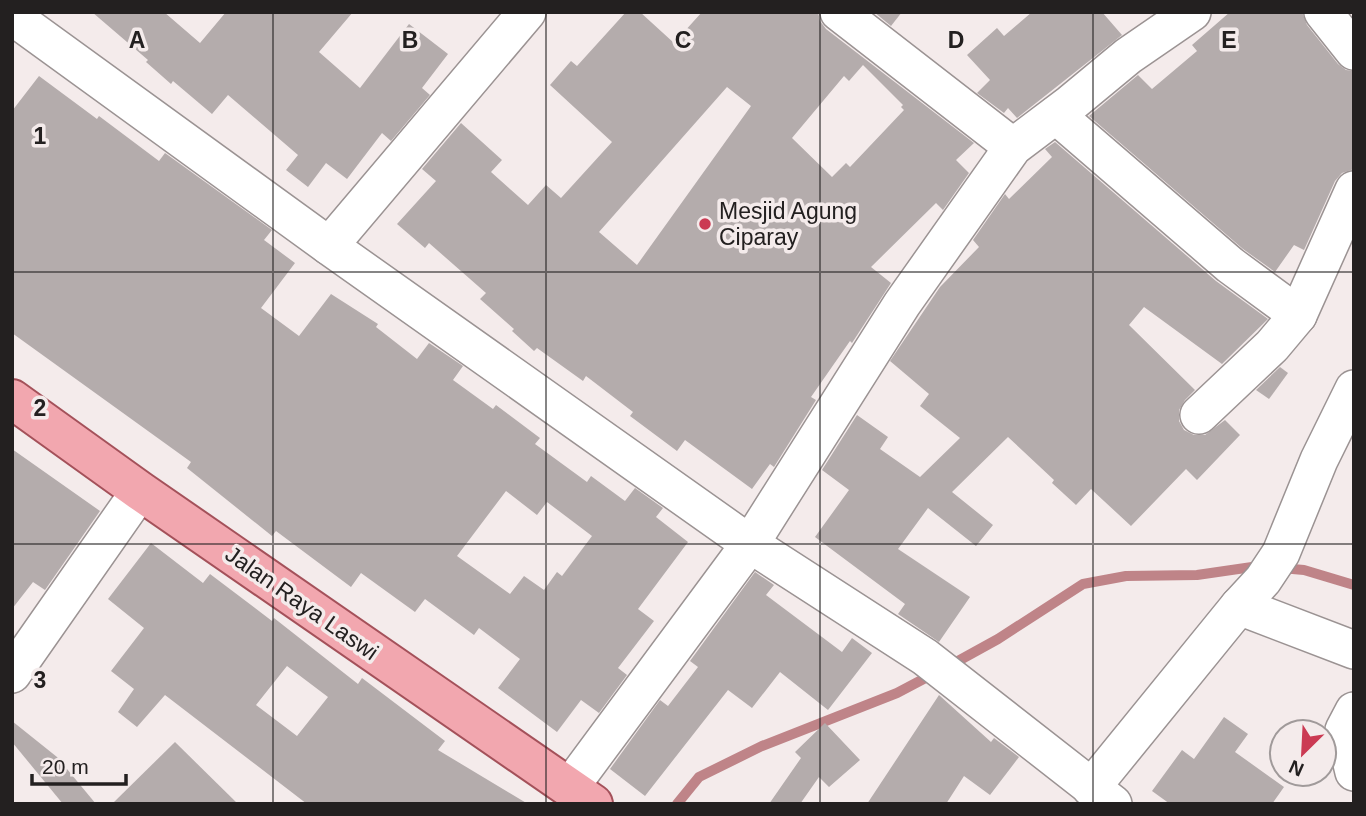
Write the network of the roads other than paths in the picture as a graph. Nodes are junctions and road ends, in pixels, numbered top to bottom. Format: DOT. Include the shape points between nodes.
graph roads {
  1 [pos="527,12"];
  2 [pos="839,12"];
  3 [pos="1192,12"];
  4 [pos="1323,12"];
  5 [pos="12,16"];
  6 [pos="1354,51"];
  7 [pos="1056,114"];
  8 [pos="1013,147"];
  9 [pos="1354,190"];
  10 [pos="329,246"];
  11 [pos="1298,315"];
  12 [pos="1354,390"];
  13 [pos="12,399"];
  14 [pos="1199,415"];
  15 [pos="140,491"];
  16 [pos="750,544"];
  17 [pos="1261,580"];
  18 [pos="1354,650"];
  19 [pos="12,674"];
  20 [pos="1354,711"];
  21 [pos="1354,772"];
  22 [pos="582,796"];
  23 [pos="1102,796"];
  1 -- 10 [label="street"];
  2 -- 8 [label="street"];
  3 -- 7 [label="street"];
  4 -- 6 [label="street"];
  5 -- 10 [label="street"];
  7 -- 8 [label="street"];
  7 -- 11 [label="street" via="1230,265"];
  8 -- 16 [label="street" via="902,304"];
  9 -- 11 [label="street"];
  10 -- 16 [label="street"];
  11 -- 14 [label="street"];
  12 -- 17 [label="street"];
  13 -- 15 [label="main road, Jalan Raya Laswi"];
  15 -- 19 [label="street"];
  15 -- 22 [label="main road, Jalan Raya Laswi"];
  16 -- 22 [label="street"];
  16 -- 23 [label="street" via="925,657"];
  17 -- 18 [label="street"];
  17 -- 23 [label="street"];
  20 -- 21 [label="street" via="1344,730"];
}
